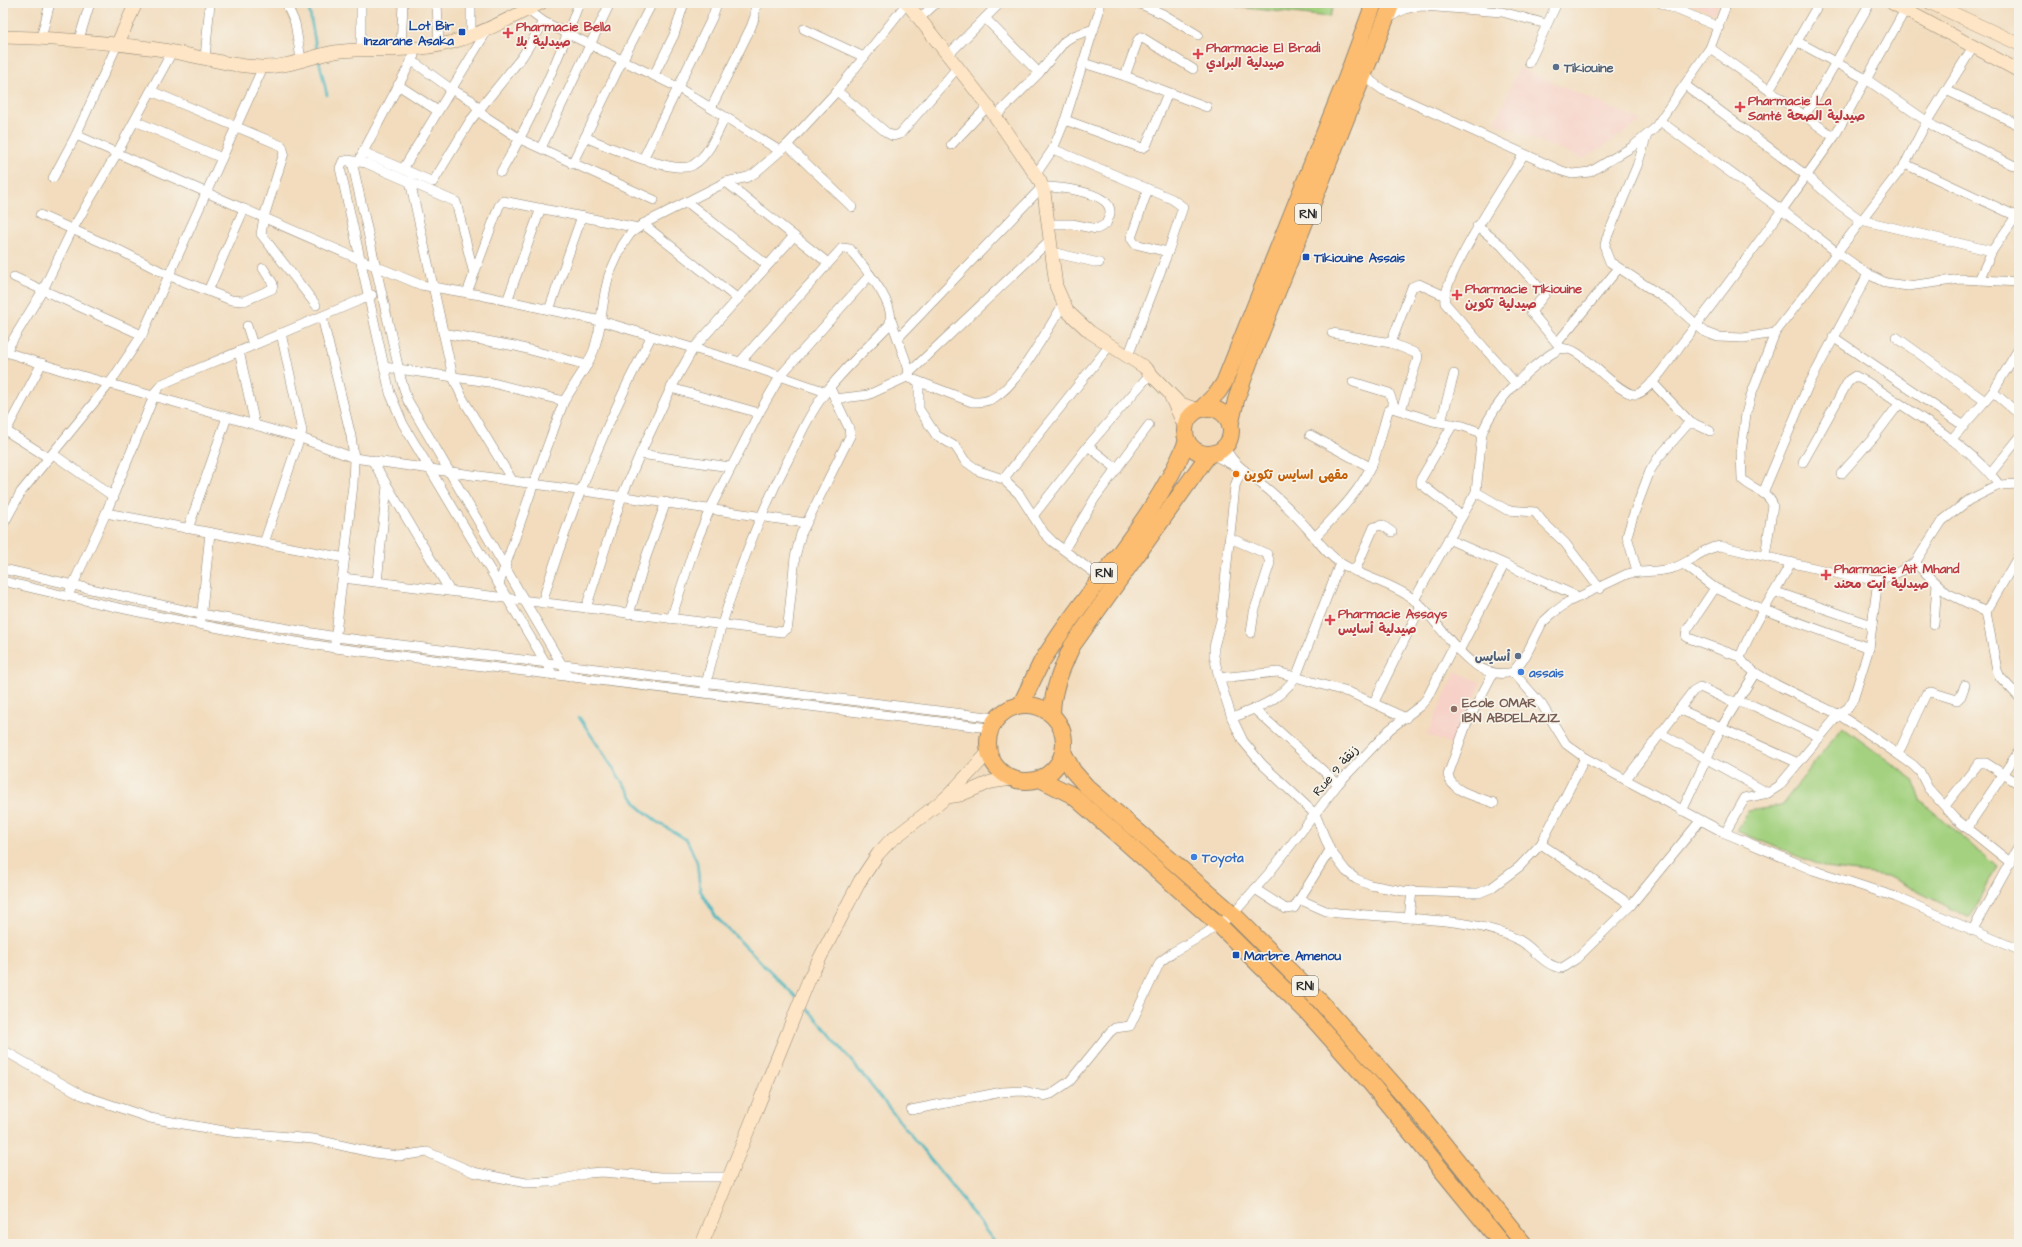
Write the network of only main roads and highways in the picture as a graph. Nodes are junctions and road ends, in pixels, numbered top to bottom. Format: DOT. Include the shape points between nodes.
graph roads {
  1 [pos="1374,3"];
  2 [pos="1392,3"];
  3 [pos="1200,409"];
  4 [pos="1230,426"];
  5 [pos="1186,434"];
  6 [pos="1210,454"];
  7 [pos="1021,704"];
  8 [pos="1052,714"];
  9 [pos="1063,752"];
  10 [pos="1040,779"];
  11 [pos="1502,1244"];
  12 [pos="1524,1244"];
  1 -- 3 [label="highway, RN1" via="1224,383"];
  2 -- 4 [label="highway, RN1" via="1249,363"];
  3 -- 4 [label="highway" via="1216,410 1223,414"];
  3 -- 5 [label="highway, RN1" via="1189,417"];
  4 -- 6 [label="highway, RN1" via="1230,438 1225,446"];
  5 -- 6 [label="highway" via="1196,450"];
  5 -- 7 [label="highway, RN1" via="1181,456 1159,495 1075,611 1042,661"];
  6 -- 8 [label="highway, RN1" via="1072,646 1052,700"];
  7 -- 8 [label="highway" via="1032,704"];
  7 -- 10 [label="highway, RN1" via="1008,708 993,723 987,740 988,753 997,769 1012,779"];
  8 -- 9 [label="highway, RN1" via="1060,725 1064,738"];
  9 -- 10 [label="highway" via="1055,768"];
  9 -- 12 [label="highway, RN1" via="1087,787 1233,914 1319,1000 1418,1112"];
  10 -- 11 [label="highway, RN1" via="1072,795 1219,925 1306,1011 1358,1069"];
}
